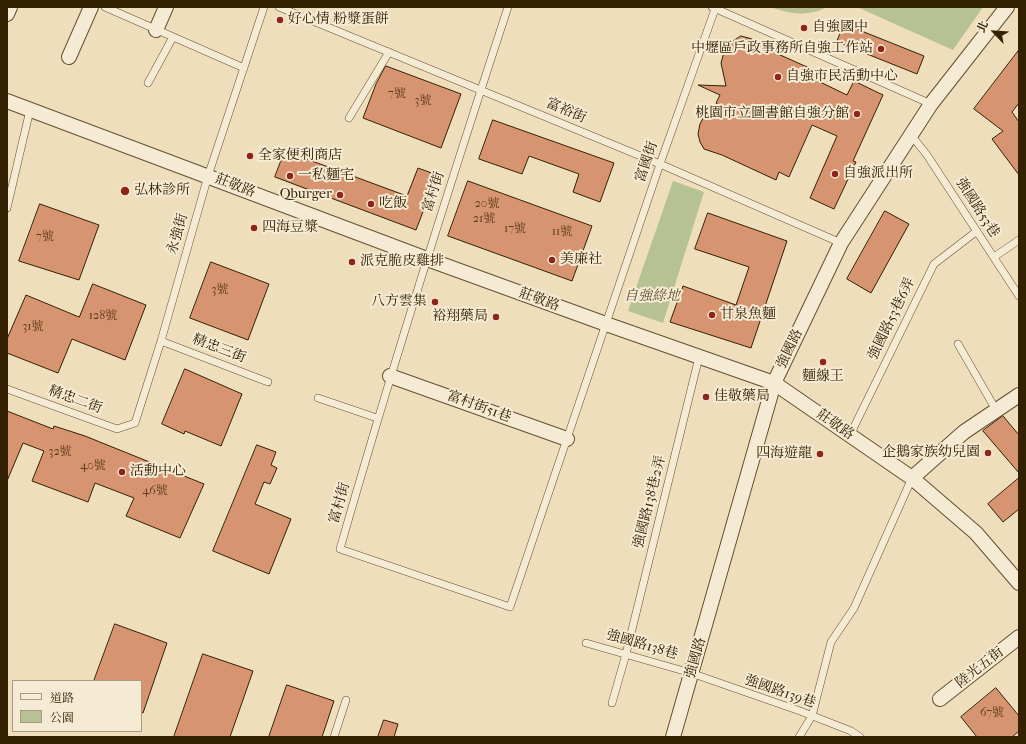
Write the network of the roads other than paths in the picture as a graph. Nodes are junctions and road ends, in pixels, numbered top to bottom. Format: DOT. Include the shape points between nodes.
graph roads {
  1 [pos="10,7"];
  2 [pos="91,7"];
  3 [pos="105,7"];
  4 [pos="166,7"];
  5 [pos="264,7"];
  6 [pos="279,7"];
  7 [pos="508,7"];
  8 [pos="1007,7"];
  9 [pos="713,8"];
  10 [pos="7,14"];
  11 [pos="156,30"];
  12 [pos="174,37"];
  13 [pos="389,52"];
  14 [pos="70,57"];
  15 [pos="244,68"];
  16 [pos="148,83"];
  17 [pos="481,89"];
  18 [pos="7,102"];
  19 [pos="932,104"];
  20 [pos="30,110"];
  21 [pos="348,118"];
  22 [pos="911,136"];
  23 [pos="660,164"];
  24 [pos="208,176"];
  25 [pos="7,208"];
  26 [pos="977,231"];
  27 [pos="1019,240"];
  28 [pos="841,243"];
  29 [pos="994,257"];
  30 [pos="426,259"];
  31 [pos="1019,296"];
  32 [pos="606,324"];
  33 [pos="161,341"];
  34 [pos="958,344"];
  35 [pos="699,357"];
  36 [pos="390,376"];
  37 [pos="268,382"];
  38 [pos="774,383"];
  39 [pos="7,389"];
  40 [pos="1019,394"];
  41 [pos="318,398"];
  42 [pos="996,410"];
  43 [pos="377,418"];
  44 [pos="134,423"];
  45 [pos="850,435"];
  46 [pos="567,439"];
  47 [pos="912,478"];
  48 [pos="1019,583"];
  49 [pos="1019,637"];
  50 [pos="586,643"];
  51 [pos="626,654"];
  52 [pos="691,673"];
  53 [pos="940,699"];
  54 [pos="346,700"];
  55 [pos="612,703"];
  56 [pos="812,716"];
  57 [pos="334,737"];
  58 [pos="673,737"];
  59 [pos="799,737"];
  60 [pos="860,737"];
  1 -- 10 [label="street"];
  2 -- 14 [label="street"];
  3 -- 11 [label="lane"];
  4 -- 11 [label="street"];
  5 -- 15 [label="lane, 永強街"];
  6 -- 13 [label="lane, 富裕街"];
  7 -- 17 [label="lane, 富村街"];
  8 -- 19 [label="street, 強國路"];
  9 -- 19 [label="lane"];
  9 -- 23 [label="lane, 富國街"];
  11 -- 12 [label="lane"];
  12 -- 15 [label="lane"];
  12 -- 16 [label="lane"];
  13 -- 17 [label="lane, 富裕街"];
  13 -- 21 [label="lane"];
  15 -- 24 [label="lane, 永強街"];
  17 -- 23 [label="lane, 富裕街"];
  17 -- 30 [label="lane, 富村街"];
  18 -- 20 [label="street, 莊敬路"];
  19 -- 22 [label="street, 強國路"];
  20 -- 24 [label="street, 莊敬路"];
  20 -- 25 [label="lane"];
  22 -- 26 [label="lane, 強國路53巷" via="927,155"];
  22 -- 28 [label="street, 強國路"];
  23 -- 28 [label="lane, 富裕街"];
  23 -- 32 [label="lane, 富國街"];
  24 -- 30 [label="street, 莊敬路"];
  24 -- 33 [label="lane, 永強街"];
  26 -- 29 [label="lane, 強國路53巷"];
  26 -- 45 [label="lane, 強國路53巷6弄" via="934,264"];
  27 -- 29 [label="lane"];
  28 -- 38 [label="street, 強國路"];
  29 -- 31 [label="lane, 強國路53巷"];
  30 -- 32 [label="street, 莊敬路"];
  30 -- 36 [label="lane, 富村街"];
  32 -- 35 [label="street, 莊敬路"];
  32 -- 46 [label="lane, 富村街"];
  33 -- 37 [label="lane, 精忠三街"];
  33 -- 44 [label="lane, 永強街"];
  34 -- 42 [label="lane"];
  35 -- 38 [label="street, 莊敬路"];
  35 -- 51 [label="lane, 強國路138巷2弄"];
  36 -- 43 [label="lane, 富村街"];
  36 -- 46 [label="street, 富村街51巷"];
  38 -- 45 [label="street, 莊敬路"];
  38 -- 52 [label="street, 強國路"];
  39 -- 44 [label="lane, 精忠二街" via="117,429"];
  40 -- 42 [label="street"];
  41 -- 43 [label="lane"];
  42 -- 47 [label="street" via="964,432"];
  43 -- 46 [label="lane, 富村街" via="340,549 510,607"];
  45 -- 47 [label="street, 莊敬路"];
  47 -- 48 [label="street, 莊敬路" via="976,534"];
  47 -- 56 [label="lane" via="854,608 831,642"];
  49 -- 53 [label="street, 陸光五街"];
  50 -- 51 [label="lane, 強國路138巷"];
  51 -- 52 [label="lane, 強國路138巷"];
  51 -- 55 [label="lane, 強國路138巷2弄"];
  52 -- 56 [label="lane, 強國路139巷"];
  52 -- 58 [label="street, 強國路"];
  54 -- 57 [label="lane"];
  56 -- 59 [label="lane"];
  56 -- 60 [label="lane, 強國路139巷"];
}
